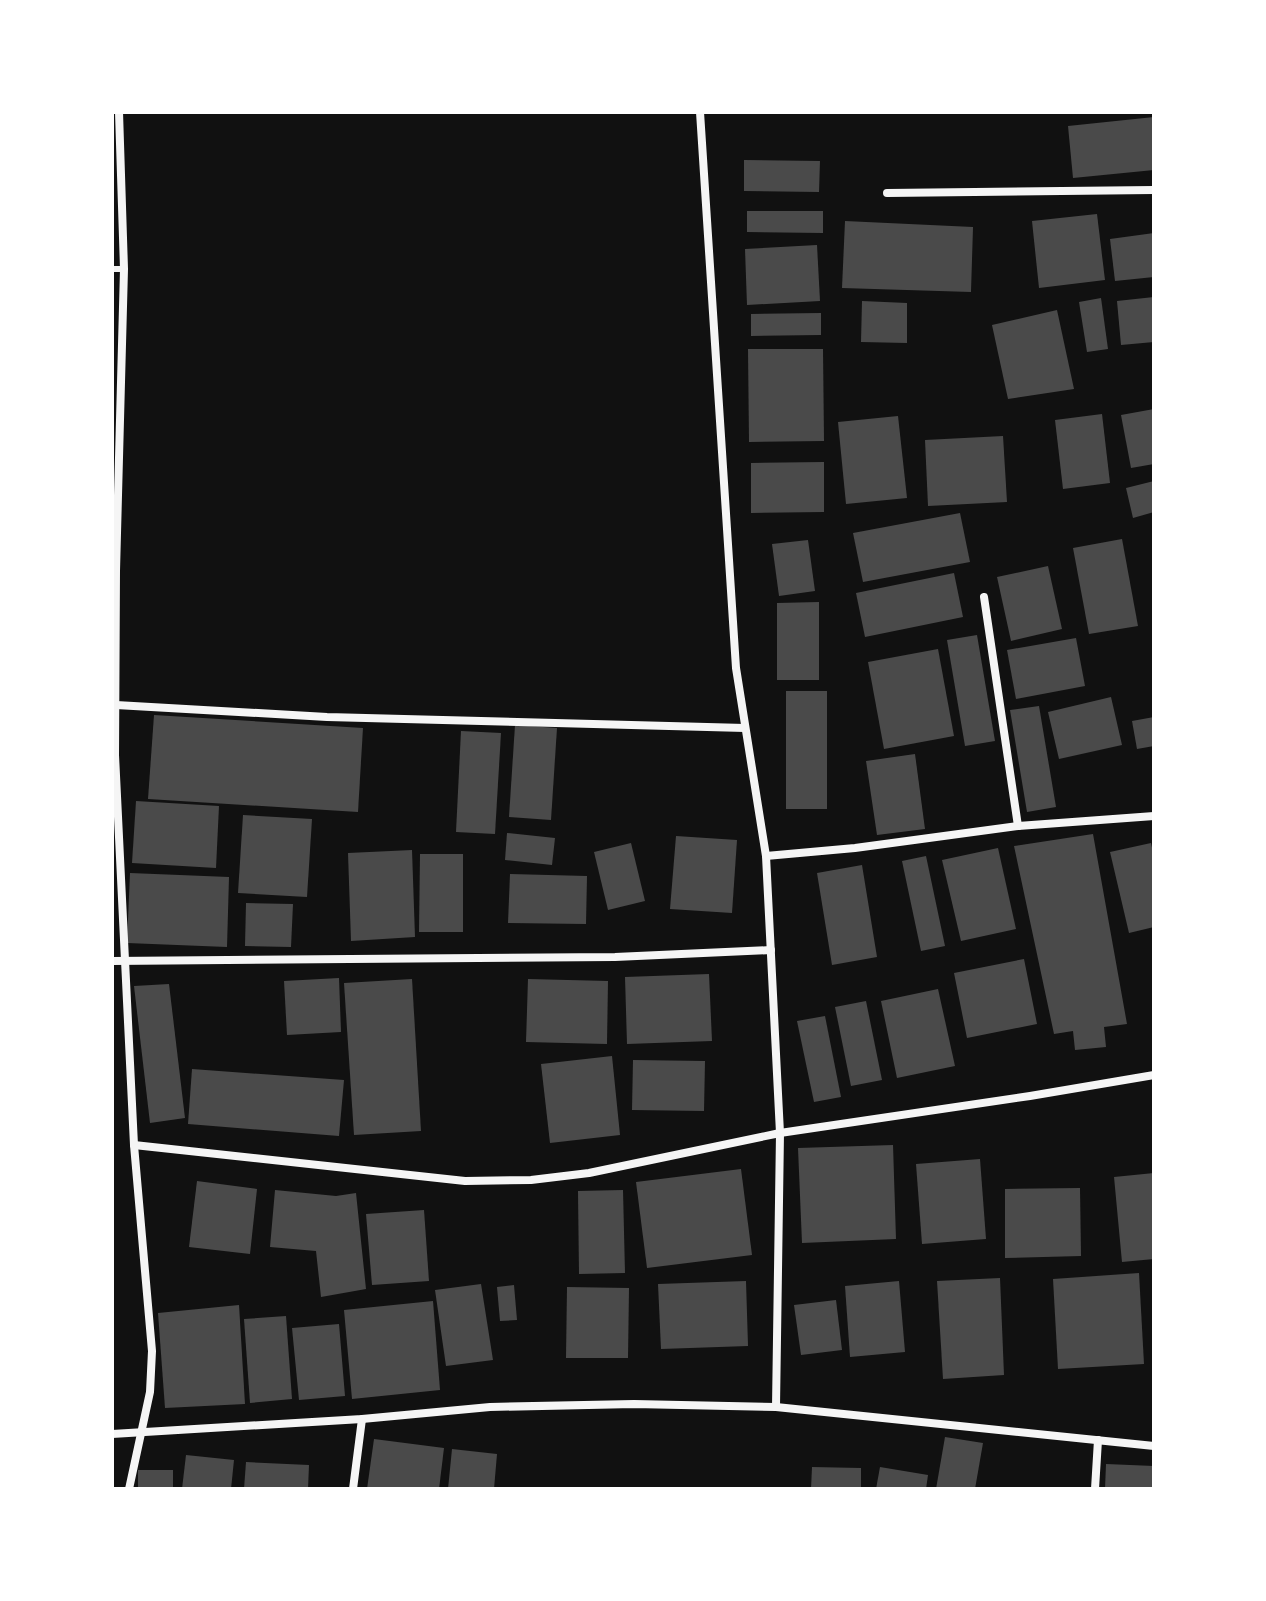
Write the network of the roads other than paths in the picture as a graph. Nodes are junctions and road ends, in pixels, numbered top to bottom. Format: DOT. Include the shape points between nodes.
graph roads {
  1 [pos="119,112"];
  2 [pos="700,112"];
  3 [pos="1154,190"];
  4 [pos="887,193"];
  5 [pos="112,269"];
  6 [pos="124,269"];
  7 [pos="114,571"];
  8 [pos="984,597"];
  9 [pos="116,705"];
  10 [pos="745,728"];
  11 [pos="1154,816"];
  12 [pos="1018,826"];
  13 [pos="766,856"];
  14 [pos="771,950"];
  15 [pos="112,961"];
  16 [pos="125,961"];
  17 [pos="1154,1075"];
  18 [pos="780,1133"];
  19 [pos="134,1145"];
  20 [pos="776,1407"];
  21 [pos="362,1419"];
  22 [pos="140,1432"];
  23 [pos="112,1434"];
  24 [pos="1098,1440"];
  25 [pos="1154,1446"];
  26 [pos="129,1489"];
  27 [pos="353,1489"];
  28 [pos="1095,1489"];
  1 -- 6 [label="street"];
  2 -- 10 [label="street" via="736,668"];
  3 -- 4 [label="street"];
  5 -- 6 [label="lane"];
  6 -- 7 [label="street"];
  7 -- 9 [label="street"];
  8 -- 12 [label="street"];
  9 -- 10 [label="street" via="327,717"];
  9 -- 16 [label="street"];
  10 -- 13 [label="street"];
  11 -- 12 [label="street"];
  12 -- 13 [label="street"];
  13 -- 14 [label="street"];
  14 -- 16 [label="street" via="615,957"];
  14 -- 18 [label="street"];
  15 -- 16 [label="street"];
  16 -- 19 [label="street"];
  17 -- 18 [label="street"];
  18 -- 19 [label="street" via="589,1173 491,1181"];
  18 -- 20 [label="street"];
  19 -- 22 [label="street" via="152,1351 150,1392"];
  20 -- 21 [label="street" via="490,1407"];
  20 -- 24 [label="street"];
  21 -- 22 [label="street"];
  21 -- 27 [label="street"];
  22 -- 23 [label="street"];
  22 -- 26 [label="street"];
  24 -- 25 [label="street"];
  24 -- 28 [label="street"];
}
